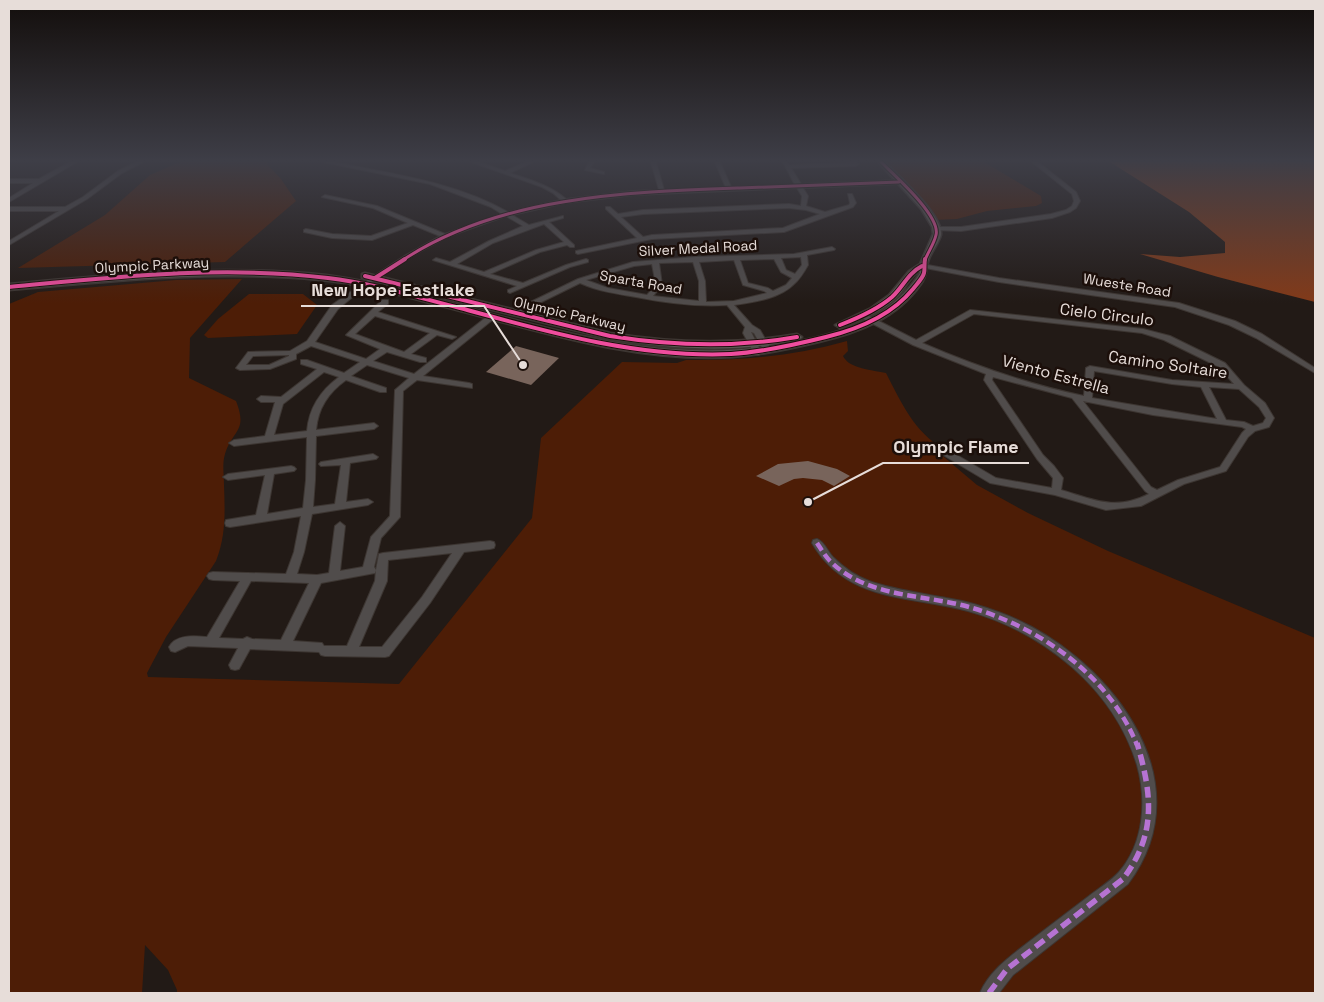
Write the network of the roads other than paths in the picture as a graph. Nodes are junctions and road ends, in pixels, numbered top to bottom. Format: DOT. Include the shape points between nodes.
graph roads {
  1 [pos="9,209"];
  2 [pos="65,209"];
  3 [pos="376,209"];
  4 [pos="498,209"];
  5 [pos="530,209"];
  6 [pos="609,209"];
  7 [pos="719,209"];
  8 [pos="809,209"];
  9 [pos="842,209"];
  10 [pos="924,209"];
  11 [pos="1072,209"];
  12 [pos="507,214"];
  13 [pos="825,214"];
  14 [pos="561,216"];
  15 [pos="617,216"];
  16 [pos="545,221"];
  17 [pos="412,223"];
  18 [pos="527,226"];
  19 [pos="937,229"];
  20 [pos="306,231"];
  21 [pos="444,236"];
  22 [pos="641,239"];
  23 [pos="9,242"];
  24 [pos="568,243"];
  25 [pos="832,248"];
  26 [pos="578,252"];
  27 [pos="804,255"];
  28 [pos="778,257"];
  29 [pos="736,258"];
  30 [pos="695,259"];
  31 [pos="436,260"];
  32 [pos="655,262"];
  33 [pos="452,264"];
  34 [pos="922,266"];
  35 [pos="484,274"];
  36 [pos="796,277"];
  37 [pos="375,278"];
  38 [pos="580,280"];
  39 [pos="9,281"];
  40 [pos="365,284"];
  41 [pos="522,285"];
  42 [pos="9,287"];
  43 [pos="510,290"];
  44 [pos="772,294"];
  45 [pos="648,298"];
  46 [pos="385,302"];
  47 [pos="729,303"];
  48 [pos="703,304"];
  49 [pos="514,312"];
  50 [pos="373,313"];
  51 [pos="862,316"];
  52 [pos="492,317"];
  53 [pos="872,321"];
  54 [pos="436,332"];
  55 [pos="452,337"];
  56 [pos="310,343"];
  57 [pos="916,343"];
  58 [pos="761,348"];
  59 [pos="386,349"];
  60 [pos="292,353"];
  61 [pos="266,354"];
  62 [pos="405,355"];
  63 [pos="423,360"];
  64 [pos="304,362"];
  65 [pos="368,362"];
  66 [pos="257,368"];
  67 [pos="323,369"];
  68 [pos="1315,371"];
  69 [pos="990,373"];
  70 [pos="415,376"];
  71 [pos="345,377"];
  72 [pos="1204,385"];
  73 [pos="469,386"];
  74 [pos="1241,387"];
  75 [pos="383,390"];
  76 [pos="1074,397"];
  77 [pos="261,399"];
  78 [pos="282,400"];
  79 [pos="1088,400"];
  80 [pos="1223,422"];
  81 [pos="374,426"];
  82 [pos="1252,428"];
  83 [pos="311,434"];
  84 [pos="268,440"];
  85 [pos="234,443"];
  86 [pos="923,447"];
  87 [pos="372,457"];
  88 [pos="346,461"];
  89 [pos="324,464"];
  90 [pos="291,469"];
  91 [pos="270,472"];
  92 [pos="228,477"];
  93 [pos="1056,492"];
  94 [pos="1156,494"];
  95 [pos="368,502"];
  96 [pos="340,506"];
  97 [pos="301,512"];
  98 [pos="261,518"];
  99 [pos="230,523"];
  100 [pos="340,526"];
  101 [pos="817,543"];
  102 [pos="490,545"];
  103 [pos="460,550"];
  104 [pos="382,563"];
  105 [pos="367,571"];
  106 [pos="334,575"];
  107 [pos="213,576"];
  108 [pos="248,577"];
  109 [pos="290,578"];
  110 [pos="317,578"];
  111 [pos="210,642"];
  112 [pos="247,642"];
  113 [pos="174,646"];
  114 [pos="284,646"];
  115 [pos="351,652"];
  116 [pos="234,665"];
  117 [pos="989,993"];
  1 -- 2 [label="street"];
  2 -- 23 [label="street"];
  3 -- 17 [label="street"];
  4 -- 12 [label="street"];
  5 -- 12 [label="street"];
  6 -- 15 [label="street"];
  7 -- 15 [label="street"];
  8 -- 13 [label="street"];
  9 -- 13 [label="street"];
  10 -- 19 [label="main road"];
  11 -- 19 [label="street" via="1052,216 1003,224"];
  12 -- 18 [label="street"];
  12 -- 21 [label="street"];
  13 -- 22 [label="street" via="778,232"];
  14 -- 16 [label="street"];
  15 -- 22 [label="street"];
  16 -- 18 [label="street"];
  16 -- 24 [label="street"];
  17 -- 20 [label="street" via="372,238"];
  17 -- 21 [label="street"];
  18 -- 33 [label="street" via="488,242"];
  19 -- 34 [label="main road"];
  21 -- 37 [label="street"];
  22 -- 26 [label="street"];
  24 -- 26 [label="street"];
  24 -- 35 [label="street" via="538,251"];
  25 -- 27 [label="street, Silver Medal Road"];
  26 -- 41 [label="street" via="588,263"];
  27 -- 28 [label="street, Silver Medal Road"];
  27 -- 36 [label="street" via="805,265"];
  28 -- 29 [label="street, Silver Medal Road"];
  28 -- 36 [label="street" via="783,271"];
  29 -- 30 [label="street, Silver Medal Road"];
  29 -- 44 [label="street" via="745,284 766,289"];
  30 -- 32 [label="street, Silver Medal Road"];
  30 -- 48 [label="street" via="702,281"];
  31 -- 33 [label="street"];
  32 -- 38 [label="street, Silver Medal Road" via="615,269"];
  32 -- 45 [label="street" via="659,285"];
  33 -- 35 [label="street"];
  34 -- 51 [label="main road" via="911,271 893,297"];
  34 -- 53 [label="main road" via="924,273 908,296 894,309"];
  34 -- 68 [label="street, Wueste Road" via="1176,305 1232,323"];
  35 -- 41 [label="street"];
  36 -- 44 [label="street, Sparta Road" via="790,285"];
  37 -- 39 [label="main road, Olympic Parkway" via="282,266 204,266"];
  37 -- 40 [label="street"];
  37 -- 49 [label="main road, Olympic Parkway"];
  38 -- 45 [label="street, Sparta Road" via="610,291"];
  38 -- 49 [label="street, Silver Medal Road"];
  40 -- 42 [label="main road, Olympic Parkway" via="272,273 195,272"];
  40 -- 52 [label="main road, Olympic Parkway"];
  40 -- 56 [label="street" via="335,307"];
  41 -- 43 [label="street"];
  44 -- 47 [label="street, Sparta Road"];
  45 -- 48 [label="street, Sparta Road"];
  46 -- 50 [label="street"];
  47 -- 48 [label="street, Sparta Road"];
  47 -- 58 [label="street" via="749,327 747,333"];
  49 -- 58 [label="main road, Olympic Parkway" via="634,340"];
  50 -- 54 [label="street"];
  50 -- 59 [label="street" via="350,335"];
  51 -- 53 [label="street, Viento Estrella"];
  51 -- 58 [label="main road"];
  52 -- 58 [label="main road, Olympic Parkway" via="636,350 711,355"];
  52 -- 70 [label="street"];
  53 -- 57 [label="street, Viento Estrella"];
  53 -- 58 [label="main road" via="820,340"];
  54 -- 55 [label="street"];
  54 -- 62 [label="street"];
  56 -- 60 [label="street"];
  56 -- 65 [label="street"];
  57 -- 69 [label="street, Viento Estrella"];
  57 -- 74 [label="street, Cielo Circulo" via="973,312 1143,331 1208,356 1222,365"];
  59 -- 62 [label="street"];
  59 -- 65 [label="street"];
  60 -- 61 [label="street"];
  60 -- 66 [label="street" via="293,358 284,363"];
  61 -- 66 [label="street"];
  61 -- 66 [label="street" via="251,354 240,368"];
  62 -- 63 [label="street"];
  64 -- 67 [label="street"];
  65 -- 70 [label="street"];
  65 -- 71 [label="street"];
  67 -- 71 [label="street"];
  67 -- 78 [label="street"];
  69 -- 76 [label="street, Viento Estrella"];
  69 -- 93 [label="street" via="988,380 1058,478"];
  70 -- 73 [label="street"];
  70 -- 105 [label="street" via="399,390 395,517 376,537"];
  71 -- 75 [label="street"];
  71 -- 83 [label="street" via="330,388 314,409"];
  72 -- 74 [label="street, Camino Soltaire"];
  72 -- 79 [label="street, Camino Soltaire" via="1090,368"];
  72 -- 80 [label="street"];
  74 -- 82 [label="street, Cielo Circulo" via="1262,405 1270,418 1266,425"];
  76 -- 79 [label="street, Viento Estrella"];
  76 -- 94 [label="street"];
  77 -- 78 [label="street"];
  78 -- 84 [label="street"];
  79 -- 80 [label="street, Viento Estrella"];
  80 -- 82 [label="street, Viento Estrella"];
  81 -- 83 [label="street"];
  82 -- 94 [label="street, Cielo Circulo" via="1223,469"];
  83 -- 84 [label="street"];
  83 -- 97 [label="street" via="311,466"];
  84 -- 85 [label="street"];
  86 -- 93 [label="street, Cielo Circulo" via="935,446 993,481"];
  87 -- 88 [label="street"];
  88 -- 89 [label="street"];
  88 -- 96 [label="street"];
  90 -- 91 [label="street"];
  91 -- 92 [label="street"];
  91 -- 98 [label="street"];
  93 -- 94 [label="street, Cielo Circulo" via="1106,506 1137,504"];
  95 -- 96 [label="street"];
  96 -- 97 [label="street"];
  97 -- 98 [label="street"];
  97 -- 109 [label="street" via="298,559"];
  98 -- 99 [label="street"];
  100 -- 106 [label="street"];
  101 -- 117 [label="street" via="827,559 864,583 984,611 1032,632 1074,661 1098,684 1127,723 1136,742 1145,766 1150,807 1148,827 1134,866 1122,879 1007,969"];
  102 -- 103 [label="street"];
  103 -- 104 [label="street"];
  103 -- 115 [label="street" via="385,652"];
  104 -- 105 [label="street"];
  104 -- 115 [label="street" via="381,581"];
  105 -- 106 [label="street"];
  106 -- 110 [label="street"];
  107 -- 108 [label="street"];
  108 -- 109 [label="street"];
  108 -- 111 [label="street"];
  109 -- 110 [label="street"];
  110 -- 114 [label="street"];
  111 -- 112 [label="street"];
  111 -- 113 [label="street" via="186,641"];
  112 -- 114 [label="street"];
  112 -- 116 [label="street"];
  114 -- 115 [label="street"];
}
